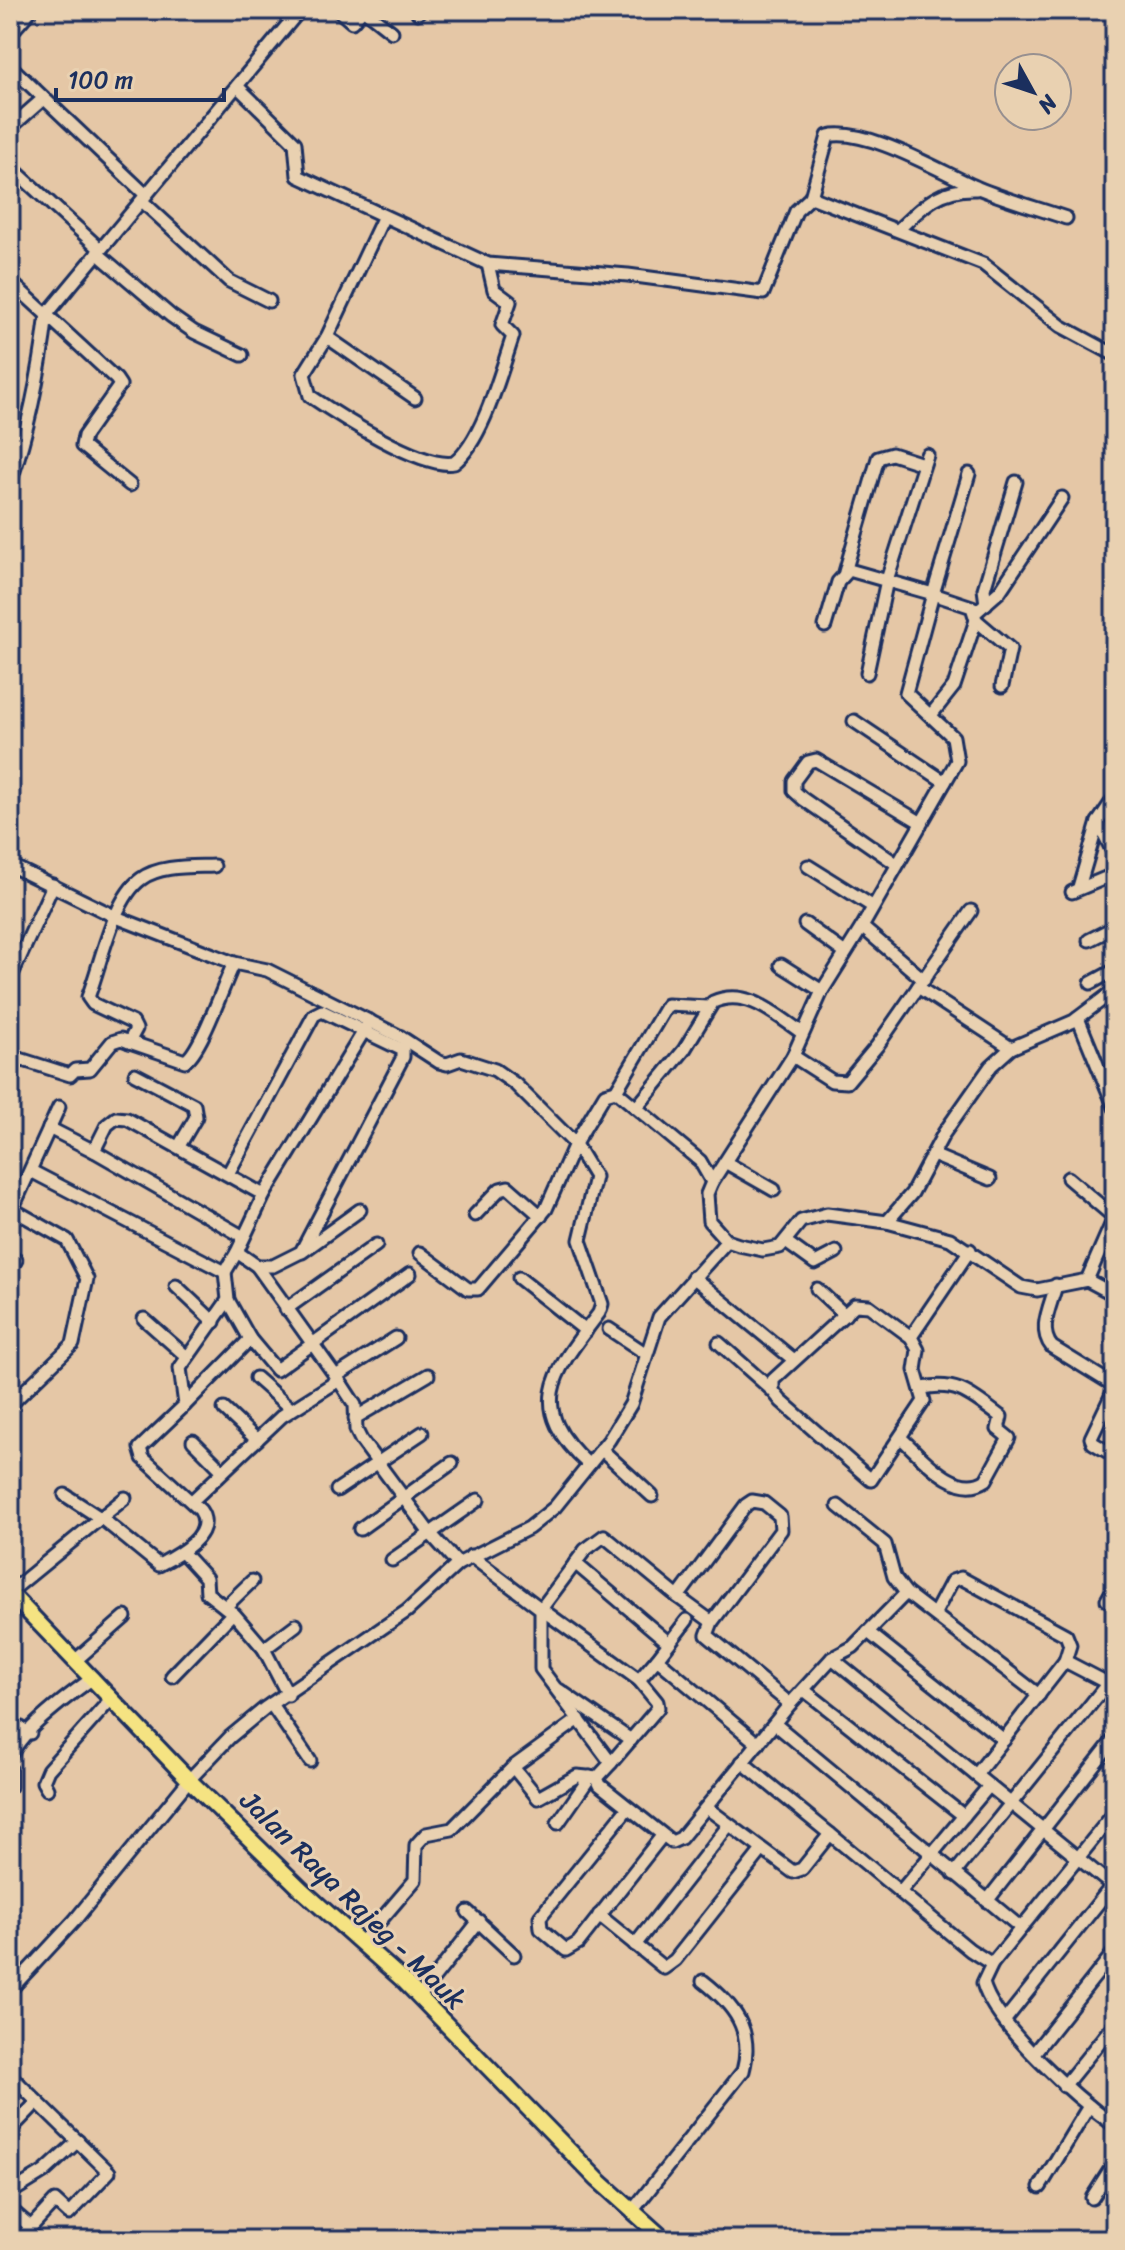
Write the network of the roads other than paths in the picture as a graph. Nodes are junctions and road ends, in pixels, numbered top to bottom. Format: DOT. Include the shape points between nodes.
graph roads {
  1 [pos="31,10"];
  2 [pos="300,10"];
  3 [pos="338,10"];
  4 [pos="363,10"];
  5 [pos="392,32"];
  6 [pos="10,34"];
  7 [pos="10,66"];
  8 [pos="237,86"];
  9 [pos="43,99"];
  10 [pos="10,128"];
  11 [pos="10,166"];
  12 [pos="980,189"];
  13 [pos="811,197"];
  14 [pos="144,198"];
  15 [pos="383,218"];
  16 [pos="1066,218"];
  17 [pos="898,230"];
  18 [pos="98,251"];
  19 [pos="488,264"];
  20 [pos="10,281"];
  21 [pos="269,301"];
  22 [pos="47,314"];
  23 [pos="327,337"];
  24 [pos="242,355"];
  25 [pos="1115,355"];
  26 [pos="415,398"];
  27 [pos="969,474"];
  28 [pos="1016,482"];
  29 [pos="10,483"];
  30 [pos="130,485"];
  31 [pos="1062,498"];
  32 [pos="845,572"];
  33 [pos="887,580"];
  34 [pos="933,594"];
  35 [pos="986,604"];
  36 [pos="976,616"];
  37 [pos="825,626"];
  38 [pos="867,673"];
  39 [pos="1002,686"];
  40 [pos="931,715"];
  41 [pos="854,721"];
  42 [pos="945,782"];
  43 [pos="1115,797"];
  44 [pos="920,822"];
  45 [pos="1098,822"];
  46 [pos="1115,856"];
  47 [pos="895,863"];
  48 [pos="10,865"];
  49 [pos="214,866"];
  50 [pos="808,866"];
  51 [pos="1115,874"];
  52 [pos="53,885"];
  53 [pos="872,906"];
  54 [pos="971,911"];
  55 [pos="116,917"];
  56 [pos="805,924"];
  57 [pos="862,927"];
  58 [pos="1115,927"];
  59 [pos="1089,940"];
  60 [pos="845,953"];
  61 [pos="234,963"];
  62 [pos="781,965"];
  63 [pos="1115,970"];
  64 [pos="10,979"];
  65 [pos="1091,983"];
  66 [pos="921,984"];
  67 [pos="822,991"];
  68 [pos="1115,991"];
  69 [pos="708,1007"];
  70 [pos="1078,1018"];
  71 [pos="368,1026"];
  72 [pos="801,1032"];
  73 [pos="129,1042"];
  74 [pos="1011,1048"];
  75 [pos="793,1056"];
  76 [pos="10,1070"];
  77 [pos="135,1074"];
  78 [pos="616,1091"];
  79 [pos="59,1107"];
  80 [pos="637,1107"];
  81 [pos="1115,1108"];
  82 [pos="49,1128"];
  83 [pos="575,1144"];
  84 [pos="179,1146"];
  85 [pos="94,1151"];
  86 [pos="933,1155"];
  87 [pos="725,1162"];
  88 [pos="31,1171"];
  89 [pos="228,1174"];
  90 [pos="1068,1178"];
  91 [pos="990,1179"];
  92 [pos="712,1182"];
  93 [pos="774,1190"];
  94 [pos="264,1195"];
  95 [pos="360,1210"];
  96 [pos="11,1212"];
  97 [pos="475,1215"];
  98 [pos="541,1216"];
  99 [pos="887,1222"];
  100 [pos="1114,1223"];
  101 [pos="242,1236"];
  102 [pos="727,1241"];
  103 [pos="786,1242"];
  104 [pos="376,1245"];
  105 [pos="970,1250"];
  106 [pos="237,1252"];
  107 [pos="301,1252"];
  108 [pos="836,1252"];
  109 [pos="420,1253"];
  110 [pos="257,1266"];
  111 [pos="225,1272"];
  112 [pos="410,1274"];
  113 [pos="693,1277"];
  114 [pos="519,1278"];
  115 [pos="1087,1280"];
  116 [pos="1056,1285"];
  117 [pos="176,1286"];
  118 [pos="817,1289"];
  119 [pos="1115,1295"];
  120 [pos="228,1300"];
  121 [pos="286,1309"];
  122 [pos="845,1315"];
  123 [pos="144,1319"];
  124 [pos="214,1322"];
  125 [pos="609,1329"];
  126 [pos="586,1331"];
  127 [pos="911,1337"];
  128 [pos="396,1338"];
  129 [pos="250,1339"];
  130 [pos="719,1343"];
  131 [pos="312,1344"];
  132 [pos="645,1353"];
  133 [pos="187,1357"];
  134 [pos="794,1360"];
  135 [pos="428,1375"];
  136 [pos="256,1378"];
  137 [pos="337,1378"];
  138 [pos="923,1388"];
  139 [pos="773,1391"];
  140 [pos="10,1405"];
  141 [pos="185,1405"];
  142 [pos="224,1409"];
  143 [pos="291,1409"];
  144 [pos="355,1418"];
  145 [pos="422,1433"];
  146 [pos="901,1438"];
  147 [pos="257,1440"];
  148 [pos="193,1441"];
  149 [pos="601,1449"];
  150 [pos="1115,1456"];
  151 [pos="378,1463"];
  152 [pos="452,1463"];
  153 [pos="588,1464"];
  154 [pos="223,1471"];
  155 [pos="337,1490"];
  156 [pos="65,1495"];
  157 [pos="652,1496"];
  158 [pos="404,1497"];
  159 [pos="125,1498"];
  160 [pos="478,1500"];
  161 [pos="192,1501"];
  162 [pos="838,1506"];
  163 [pos="101,1519"];
  164 [pos="360,1529"];
  165 [pos="429,1532"];
  166 [pos="183,1553"];
  167 [pos="471,1556"];
  168 [pos="392,1560"];
  169 [pos="575,1563"];
  170 [pos="458,1564"];
  171 [pos="252,1581"];
  172 [pos="1115,1586"];
  173 [pos="10,1592"];
  174 [pos="906,1593"];
  175 [pos="678,1597"];
  176 [pos="1107,1600"];
  177 [pos="541,1609"];
  178 [pos="695,1609"];
  179 [pos="229,1610"];
  180 [pos="935,1613"];
  181 [pos="125,1617"];
  182 [pos="687,1620"];
  183 [pos="712,1622"];
  184 [pos="296,1625"];
  185 [pos="868,1632"];
  186 [pos="707,1635"];
  187 [pos="669,1643"];
  188 [pos="264,1649"];
  189 [pos="832,1658"];
  190 [pos="657,1659"];
  191 [pos="76,1660"];
  192 [pos="1065,1661"];
  193 [pos="172,1676"];
  194 [pos="93,1678"];
  195 [pos="639,1680"];
  196 [pos="1111,1685"];
  197 [pos="553,1686"];
  198 [pos="804,1690"];
  199 [pos="288,1695"];
  200 [pos="1039,1695"];
  201 [pos="112,1698"];
  202 [pos="271,1704"];
  203 [pos="790,1704"];
  204 [pos="579,1719"];
  205 [pos="10,1722"];
  206 [pos="775,1724"];
  207 [pos="30,1733"];
  208 [pos="1115,1738"];
  209 [pos="631,1740"];
  210 [pos="1004,1740"];
  211 [pos="758,1744"];
  212 [pos="10,1757"];
  213 [pos="310,1761"];
  214 [pos="742,1762"];
  215 [pos="611,1763"];
  216 [pos="513,1767"];
  217 [pos="10,1769"];
  218 [pos="976,1775"];
  219 [pos="593,1778"];
  220 [pos="189,1780"];
  221 [pos="989,1786"];
  222 [pos="10,1787"];
  223 [pos="47,1789"];
  224 [pos="1011,1803"];
  225 [pos="628,1808"];
  226 [pos="707,1808"];
  227 [pos="1115,1812"];
  228 [pos="964,1816"];
  229 [pos="558,1823"];
  230 [pos="729,1825"];
  231 [pos="1044,1831"];
  232 [pos="830,1834"];
  233 [pos="662,1836"];
  234 [pos="762,1850"];
  235 [pos="930,1854"];
  236 [pos="1078,1858"];
  237 [pos="954,1874"];
  238 [pos="1114,1885"];
  239 [pos="900,1892"];
  240 [pos="987,1901"];
  241 [pos="468,1912"];
  242 [pos="599,1915"];
  243 [pos="479,1921"];
  244 [pos="1021,1928"];
  245 [pos="362,1942"];
  246 [pos="635,1945"];
  247 [pos="1115,1951"];
  248 [pos="514,1955"];
  249 [pos="992,1964"];
  250 [pos="703,1981"];
  251 [pos="10,1990"];
  252 [pos="419,1997"];
  253 [pos="1005,2020"];
  254 [pos="1115,2023"];
  255 [pos="1034,2053"];
  256 [pos="10,2075"];
  257 [pos="1064,2086"];
  258 [pos="37,2102"];
  259 [pos="1089,2106"];
  260 [pos="1113,2121"];
  261 [pos="10,2130"];
  262 [pos="78,2141"];
  263 [pos="1115,2162"];
  264 [pos="1040,2187"];
  265 [pos="10,2193"];
  266 [pos="1092,2198"];
  267 [pos="10,2209"];
  268 [pos="633,2210"];
  269 [pos="31,2227"];
  270 [pos="19,2240"];
  271 [pos="665,2240"];
  1 -- 6 [label="street"];
  2 -- 8 [label="street"];
  3 -- 4 [label="street" via="352,22"];
  4 -- 5 [label="street"];
  7 -- 9 [label="street"];
  8 -- 14 [label="street"];
  8 -- 15 [label="street" via="295,143 298,176"];
  9 -- 10 [label="street"];
  9 -- 14 [label="street"];
  11 -- 18 [label="street"];
  12 -- 13 [label="street" via="861,137 835,134 824,146"];
  12 -- 16 [label="street"];
  12 -- 17 [label="street" via="939,194"];
  13 -- 17 [label="street"];
  13 -- 19 [label="street" via="796,211 763,293"];
  14 -- 18 [label="street"];
  14 -- 21 [label="street" via="229,281"];
  15 -- 19 [label="street"];
  15 -- 23 [label="street"];
  17 -- 25 [label="street" via="983,264 1061,326"];
  18 -- 22 [label="street"];
  18 -- 24 [label="street" via="171,316"];
  19 -- 23 [label="street" via="494,290 510,302 502,325 513,336 481,423 454,463 375,438 310,396 303,378"];
  20 -- 22 [label="street"];
  22 -- 29 [label="street" via="41,371"];
  22 -- 30 [label="street" via="120,385 82,446"];
  23 -- 26 [label="street"];
  27 -- 34 [label="street"];
  28 -- 35 [label="street" via="984,589"];
  31 -- 35 [label="street" via="1011,576"];
  32 -- 33 [label="street"];
  32 -- 33 [label="street" via="878,458 892,454 925,459"];
  32 -- 37 [label="street"];
  33 -- 34 [label="street"];
  33 -- 38 [label="street"];
  34 -- 36 [label="street" via="972,607"];
  34 -- 40 [label="street" via="906,688 907,696"];
  35 -- 36 [label="street"];
  36 -- 39 [label="street" via="1010,649"];
  36 -- 40 [label="street" via="954,686"];
  40 -- 42 [label="street" via="953,737 957,750"];
  41 -- 42 [label="street"];
  42 -- 44 [label="street"];
  43 -- 45 [label="street"];
  44 -- 47 [label="street"];
  44 -- 47 [label="street" via="816,760 808,762 794,781 794,791 803,799"];
  45 -- 46 [label="street"];
  45 -- 51 [label="street" via="1076,889"];
  47 -- 53 [label="street"];
  48 -- 52 [label="street"];
  49 -- 55 [label="street" via="158,871 142,878"];
  50 -- 53 [label="street"];
  52 -- 55 [label="street"];
  52 -- 64 [label="street"];
  53 -- 57 [label="street"];
  54 -- 66 [label="street"];
  55 -- 61 [label="street"];
  55 -- 73 [label="street" via="88,997 133,1023 136,1029"];
  56 -- 60 [label="street"];
  57 -- 60 [label="street"];
  57 -- 66 [label="street"];
  58 -- 59 [label="street"];
  60 -- 67 [label="street"];
  61 -- 71 [label="street" via="267,970"];
  61 -- 73 [label="street" via="193,1056 185,1061 170,1058"];
  62 -- 67 [label="street"];
  63 -- 65 [label="street"];
  66 -- 74 [label="street"];
  66 -- 75 [label="street" via="847,1082 832,1081"];
  67 -- 72 [label="street"];
  68 -- 70 [label="street"];
  69 -- 72 [label="street" via="720,998 749,999"];
  69 -- 78 [label="street" via="667,1005"];
  69 -- 80 [label="street" via="684,1050"];
  70 -- 74 [label="street"];
  70 -- 81 [label="street"];
  71 -- 83 [label="street" via="439,1062 461,1059 495,1070"];
  71 -- 89 [label="street" via="322,1011 314,1015"];
  71 -- 94 [label="street"];
  71 -- 107 [label="street" via="397,1045 403,1057"];
  72 -- 75 [label="street"];
  73 -- 76 [label="street" via="115,1039 90,1069 70,1075 20,1059"];
  74 -- 86 [label="street" via="969,1095"];
  75 -- 87 [label="street"];
  77 -- 84 [label="street" via="194,1105 196,1117"];
  78 -- 80 [label="street"];
  78 -- 83 [label="street" via="605,1094"];
  79 -- 82 [label="street"];
  80 -- 92 [label="street" via="700,1161"];
  82 -- 85 [label="street"];
  82 -- 88 [label="street"];
  83 -- 98 [label="street"];
  83 -- 126 [label="street" via="595,1177 580,1240 602,1304"];
  84 -- 85 [label="street" via="116,1118"];
  84 -- 89 [label="street"];
  85 -- 101 [label="street"];
  86 -- 91 [label="street"];
  86 -- 99 [label="street" via="912,1193"];
  87 -- 92 [label="street"];
  87 -- 93 [label="street"];
  88 -- 96 [label="street"];
  88 -- 111 [label="street"];
  89 -- 94 [label="street"];
  90 -- 100 [label="street"];
  92 -- 102 [label="street" via="707,1215"];
  94 -- 101 [label="street"];
  95 -- 107 [label="street"];
  96 -- 140 [label="street" via="67,1240 87,1279 73,1344"];
  97 -- 98 [label="street" via="508,1187"];
  98 -- 109 [label="street" via="473,1292"];
  99 -- 103 [label="street" via="818,1214 801,1221"];
  99 -- 105 [label="street" via="950,1239"];
  100 -- 115 [label="street"];
  101 -- 106 [label="street"];
  102 -- 103 [label="street" via="763,1250"];
  102 -- 113 [label="street"];
  103 -- 108 [label="street" via="815,1263"];
  104 -- 121 [label="street"];
  105 -- 116 [label="street" via="1021,1287"];
  105 -- 127 [label="street"];
  106 -- 110 [label="street"];
  106 -- 111 [label="street"];
  107 -- 110 [label="street" via="273,1266"];
  110 -- 121 [label="street"];
  111 -- 120 [label="street"];
  112 -- 131 [label="street"];
  113 -- 132 [label="street" via="659,1317"];
  113 -- 134 [label="street"];
  114 -- 126 [label="street"];
  115 -- 116 [label="street"];
  115 -- 119 [label="street"];
  116 -- 150 [label="street" via="1043,1327 1045,1338 1112,1384 1114,1390 1091,1438"];
  117 -- 124 [label="street"];
  118 -- 122 [label="street"];
  120 -- 124 [label="street"];
  120 -- 129 [label="street"];
  121 -- 131 [label="street"];
  122 -- 127 [label="street" via="861,1303"];
  122 -- 134 [label="street"];
  123 -- 133 [label="street"];
  124 -- 133 [label="street"];
  125 -- 132 [label="street"];
  126 -- 153 [label="street" via="556,1372 551,1392 564,1442"];
  127 -- 138 [label="street"];
  128 -- 137 [label="street"];
  129 -- 131 [label="street" via="276,1370"];
  129 -- 141 [label="street"];
  130 -- 139 [label="street"];
  131 -- 137 [label="street"];
  132 -- 149 [label="street" via="631,1404"];
  133 -- 141 [label="street" via="179,1370"];
  134 -- 139 [label="street" via="776,1376"];
  135 -- 144 [label="street"];
  136 -- 143 [label="street"];
  137 -- 143 [label="street"];
  137 -- 144 [label="street" via="355,1405"];
  138 -- 146 [label="street" via="924,1401"];
  138 -- 146 [label="street" via="956,1387 1001,1417 998,1429 1009,1438 986,1480 974,1485 948,1479"];
  139 -- 146 [label="street" via="871,1480"];
  141 -- 161 [label="street" via="140,1450"];
  142 -- 147 [label="street"];
  143 -- 147 [label="street"];
  144 -- 151 [label="street" via="361,1440"];
  145 -- 151 [label="street"];
  147 -- 154 [label="street"];
  148 -- 154 [label="street"];
  149 -- 153 [label="street"];
  149 -- 157 [label="street"];
  151 -- 155 [label="street"];
  151 -- 158 [label="street"];
  152 -- 158 [label="street"];
  153 -- 167 [label="street" via="540,1519"];
  154 -- 161 [label="street"];
  156 -- 163 [label="street"];
  158 -- 164 [label="street"];
  158 -- 165 [label="street"];
  159 -- 163 [label="street"];
  160 -- 165 [label="street"];
  161 -- 166 [label="street" via="206,1522"];
  162 -- 174 [label="street" via="885,1544 894,1577"];
  163 -- 166 [label="street" via="159,1565"];
  163 -- 173 [label="street"];
  165 -- 168 [label="street"];
  165 -- 170 [label="street"];
  166 -- 179 [label="street" via="206,1578 207,1593"];
  167 -- 170 [label="street"];
  167 -- 177 [label="street"];
  169 -- 175 [label="street" via="604,1536"];
  169 -- 177 [label="street"];
  169 -- 187 [label="street"];
  170 -- 199 [label="street" via="407,1611"];
  171 -- 179 [label="street"];
  172 -- 176 [label="street"];
  173 -- 191 [label="main road, Jalan Raya Rajeg - Mauk"];
  174 -- 180 [label="street"];
  174 -- 185 [label="street"];
  175 -- 178 [label="street"];
  175 -- 183 [label="street" via="746,1505 757,1501 776,1511 783,1521 778,1536"];
  177 -- 195 [label="street"];
  177 -- 197 [label="street" via="541,1669"];
  178 -- 182 [label="street"];
  178 -- 183 [label="street"];
  179 -- 188 [label="street"];
  179 -- 193 [label="street"];
  180 -- 192 [label="street" via="952,1581 961,1578 1066,1635 1070,1645"];
  180 -- 200 [label="street"];
  181 -- 191 [label="street"];
  182 -- 186 [label="street"];
  182 -- 187 [label="street"];
  183 -- 186 [label="street"];
  184 -- 188 [label="street"];
  185 -- 189 [label="street"];
  185 -- 210 [label="street"];
  186 -- 203 [label="street"];
  187 -- 190 [label="street"];
  188 -- 199 [label="street"];
  189 -- 198 [label="street"];
  189 -- 218 [label="street"];
  190 -- 195 [label="street"];
  190 -- 211 [label="street"];
  191 -- 194 [label="main road, Jalan Raya Rajeg - Mauk"];
  192 -- 196 [label="street"];
  192 -- 200 [label="street"];
  194 -- 201 [label="main road, Jalan Raya Rajeg - Mauk"];
  194 -- 207 [label="street"];
  195 -- 209 [label="street" via="658,1708"];
  196 -- 224 [label="street"];
  197 -- 204 [label="street"];
  197 -- 209 [label="street"];
  198 -- 203 [label="street"];
  198 -- 228 [label="street"];
  199 -- 202 [label="street"];
  200 -- 210 [label="street"];
  201 -- 220 [label="main road, Jalan Raya Rajeg - Mauk"];
  201 -- 223 [label="street" via="48,1770 43,1782"];
  202 -- 213 [label="street"];
  202 -- 220 [label="street"];
  203 -- 206 [label="street"];
  204 -- 215 [label="street"];
  204 -- 216 [label="street"];
  205 -- 207 [label="street"];
  206 -- 211 [label="street"];
  206 -- 235 [label="street"];
  207 -- 212 [label="street"];
  208 -- 231 [label="street"];
  209 -- 215 [label="street"];
  210 -- 218 [label="street"];
  211 -- 214 [label="street"];
  214 -- 226 [label="street"];
  214 -- 232 [label="street"];
  215 -- 219 [label="street"];
  216 -- 219 [label="street" via="538,1798 571,1778"];
  216 -- 245 [label="street" via="452,1829 426,1834 416,1845 415,1880"];
  217 -- 222 [label="street"];
  218 -- 221 [label="street"];
  219 -- 225 [label="street"];
  219 -- 229 [label="street"];
  220 -- 245 [label="main road, Jalan Raya Rajeg - Mauk"];
  220 -- 251 [label="street" via="75,1920"];
  221 -- 224 [label="street"];
  221 -- 228 [label="street"];
  224 -- 231 [label="street"];
  224 -- 237 [label="street"];
  225 -- 233 [label="street"];
  225 -- 242 [label="street" via="539,1924 569,1951"];
  226 -- 230 [label="street"];
  226 -- 233 [label="street" via="676,1842"];
  227 -- 236 [label="street"];
  228 -- 235 [label="street"];
  230 -- 234 [label="street"];
  230 -- 246 [label="street"];
  231 -- 236 [label="street"];
  231 -- 240 [label="street"];
  232 -- 234 [label="street" via="798,1871 787,1870"];
  232 -- 239 [label="street"];
  233 -- 242 [label="street"];
  234 -- 246 [label="street" via="668,1967"];
  235 -- 237 [label="street"];
  235 -- 239 [label="street"];
  236 -- 238 [label="street"];
  236 -- 244 [label="street"];
  237 -- 240 [label="street"];
  238 -- 253 [label="street"];
  239 -- 249 [label="street"];
  240 -- 244 [label="street"];
  241 -- 243 [label="street"];
  242 -- 246 [label="street"];
  243 -- 248 [label="street"];
  243 -- 252 [label="street"];
  244 -- 249 [label="street"];
  245 -- 252 [label="main road, Jalan Raya Rajeg - Mauk"];
  247 -- 255 [label="street"];
  249 -- 253 [label="street" via="983,1983"];
  250 -- 268 [label="street" via="741,2021 748,2047 743,2071"];
  252 -- 268 [label="main road, Jalan Raya Rajeg - Mauk"];
  253 -- 255 [label="street"];
  254 -- 257 [label="street"];
  255 -- 257 [label="street"];
  256 -- 258 [label="street"];
  257 -- 259 [label="street"];
  258 -- 261 [label="street"];
  258 -- 262 [label="street"];
  259 -- 260 [label="street"];
  259 -- 264 [label="street"];
  262 -- 265 [label="street"];
  262 -- 269 [label="street" via="109,2172 69,2214 55,2201"];
  263 -- 266 [label="street"];
  267 -- 269 [label="street"];
  268 -- 271 [label="main road, Jalan Raya Rajeg - Mauk"];
  269 -- 270 [label="street"];
}
